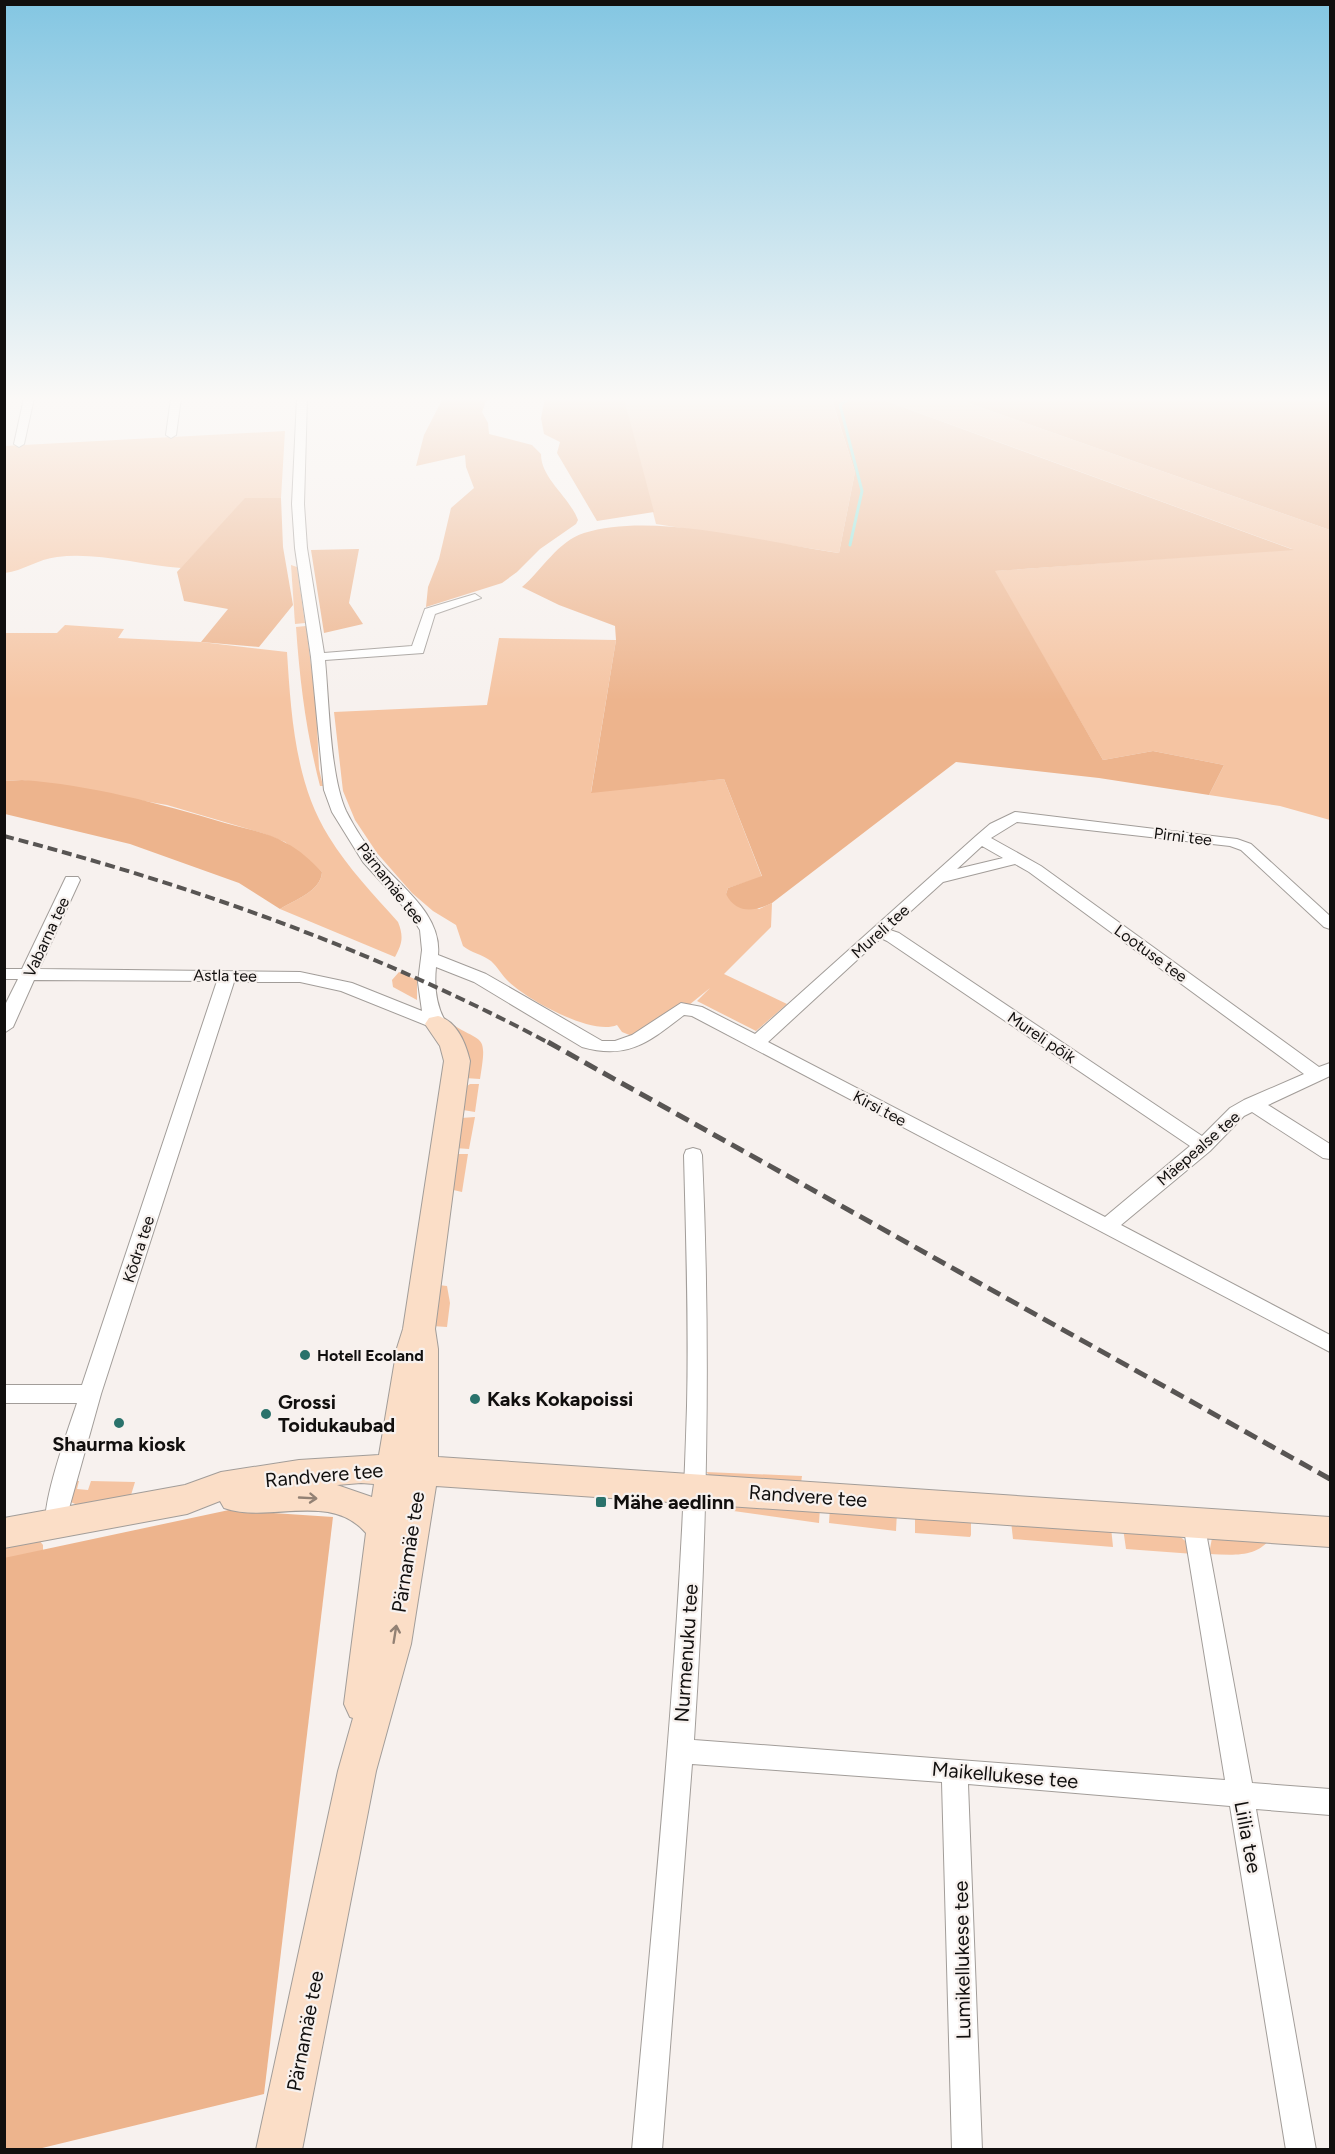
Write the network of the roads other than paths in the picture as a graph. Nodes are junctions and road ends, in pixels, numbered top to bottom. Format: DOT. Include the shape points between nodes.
graph roads {
  1 [pos="297,499"];
  2 [pos="475,598"];
  3 [pos="318,657"];
  4 [pos="1005,820"];
  5 [pos="981,839"];
  6 [pos="1017,859"];
  7 [pos="937,878"];
  8 [pos="72,880"];
  9 [pos="1330,924"];
  10 [pos="879,932"];
  11 [pos="429,958"];
  12 [pos="4,974"];
  13 [pos="29,974"];
  14 [pos="228,975"];
  15 [pos="438,1024"];
  16 [pos="4,1026"];
  17 [pos="756,1043"];
  18 [pos="1324,1072"];
  19 [pos="1250,1104"];
  20 [pos="1203,1146"];
  21 [pos="1330,1152"];
  22 [pos="693,1155"];
  23 [pos="1107,1226"];
  24 [pos="1330,1344"];
  25 [pos="4,1394"];
  26 [pos="90,1394"];
  27 [pos="407,1469"];
  28 [pos="696,1488"];
  29 [pos="187,1498"];
  30 [pos="54,1523"];
  31 [pos="1195,1523"];
  32 [pos="384,1529"];
  33 [pos="1330,1532"];
  34 [pos="4,1533"];
  35 [pos="679,1751"];
  36 [pos="954,1770"];
  37 [pos="357,1771"];
  38 [pos="1240,1795"];
  39 [pos="1330,1802"];
  40 [pos="279,2150"];
  41 [pos="646,2150"];
  42 [pos="967,2150"];
  43 [pos="1301,2150"];
  1 -- 3 [label="street, Pärnamäe tee"];
  2 -- 3 [label="street" via="429,612 418,650"];
  3 -- 11 [label="street, Pärnamäe tee" via="335,801 371,862 417,912 428,930"];
  4 -- 5 [label="street, Mureli tee"];
  4 -- 9 [label="street, Pirni tee" via="1026,817 1232,842 1246,847"];
  5 -- 6 [label="street, Lootuse tee"];
  5 -- 7 [label="street, Mureli tee"];
  6 -- 7 [label="street"];
  6 -- 18 [label="street, Lootuse tee"];
  7 -- 10 [label="street, Mureli tee"];
  8 -- 13 [label="street, Vabarna tee"];
  10 -- 17 [label="street, Mureli tee"];
  10 -- 20 [label="street, Mureli põik" via="893,937"];
  11 -- 15 [label="street, Pärnamäe tee" via="426,982 431,1012"];
  11 -- 17 [label="street, Kirsi tee" via="480,978 596,1046 611,1048 633,1043 681,1009 700,1013"];
  12 -- 13 [label="street, Astla tee"];
  13 -- 14 [label="street, Astla tee"];
  13 -- 16 [label="street, Vabarna tee"];
  14 -- 15 [label="street, Astla tee" via="321,980"];
  14 -- 26 [label="street, Kõdra tee"];
  15 -- 27 [label="main road, Pärnamäe tee" via="453,1045 457,1061 419,1329 422,1349"];
  17 -- 23 [label="street, Kirsi tee"];
  18 -- 19 [label="street, Mäepealse tee"];
  19 -- 20 [label="street, Mäepealse tee"];
  19 -- 21 [label="street"];
  20 -- 23 [label="street, Mäepealse tee"];
  22 -- 28 [label="street, Nurmenuku tee" via="697,1223"];
  23 -- 24 [label="street, Kirsi tee"];
  25 -- 26 [label="street"];
  26 -- 30 [label="street, Kõdra tee"];
  27 -- 28 [label="main road, Randvere tee"];
  27 -- 29 [label="main road, Randvere tee" via="299,1474 221,1486"];
  27 -- 32 [label="main road, Pärnamäe tee"];
  37 -- 27 [label="main road, Pärnamäe tee, one-way" via="393,1644"];
  28 -- 31 [label="main road, Randvere tee"];
  28 -- 35 [label="street, Nurmenuku tee"];
  29 -- 30 [label="main road, Randvere tee"];
  29 -- 32 [label="main road, one-way" via="335,1500 366,1510"];
  30 -- 34 [label="main road, Randvere tee"];
  31 -- 33 [label="main road, Randvere tee"];
  31 -- 38 [label="street, Liilia tee"];
  32 -- 37 [label="main road, Pärnamäe tee"];
  35 -- 36 [label="street, Maikellukese tee"];
  35 -- 41 [label="street, Nurmenuku tee"];
  36 -- 38 [label="street, Maikellukese tee"];
  36 -- 42 [label="street, Lumikellukese tee"];
  37 -- 40 [label="main road, Pärnamäe tee"];
  38 -- 39 [label="street, Maikellukese tee"];
  38 -- 43 [label="street, Liilia tee"];
}
